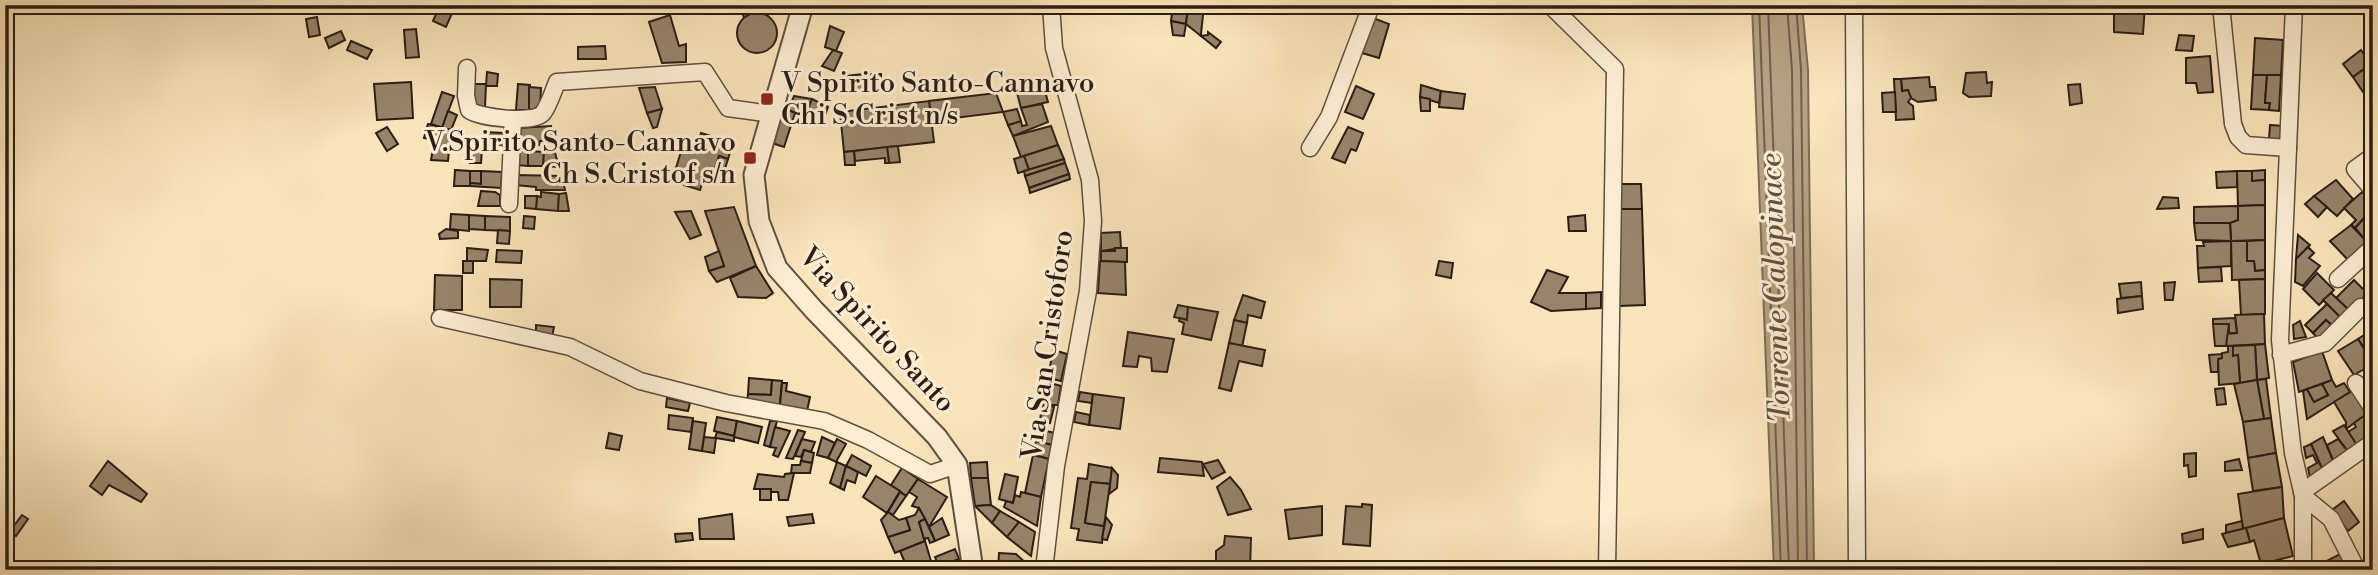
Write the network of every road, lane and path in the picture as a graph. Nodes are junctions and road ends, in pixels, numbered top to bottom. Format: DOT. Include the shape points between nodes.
graph roads {
  1 [pos="803,5"];
  2 [pos="1051,5"];
  3 [pos="1383,5"];
  4 [pos="1550,5"];
  5 [pos="1854,5"];
  6 [pos="2221,5"];
  7 [pos="2294,5"];
  8 [pos="467,68"];
  9 [pos="771,114"];
  10 [pos="513,119"];
  11 [pos="1310,148"];
  12 [pos="2288,148"];
  13 [pos="2373,156"];
  14 [pos="2373,190"];
  15 [pos="509,204"];
  16 [pos="2373,247"];
  17 [pos="2338,279"];
  18 [pos="2361,307"];
  19 [pos="440,318"];
  20 [pos="2281,355"];
  21 [pos="2356,383"];
  22 [pos="2373,409"];
  23 [pos="2373,442"];
  24 [pos="957,465"];
  25 [pos="2303,494"];
  26 [pos="973,570"];
  27 [pos="1044,570"];
  28 [pos="1607,570"];
  29 [pos="1857,570"];
  30 [pos="2303,570"];
  31 [pos="2357,570"];
  1 -- 9 [label="street, Via Spirito Santo"];
  2 -- 27 [label="street, Via San Cristoforo" via="1054,48 1090,180 1093,221 1088,291 1056,466"];
  3 -- 11 [label="street" via="1371,6 1329,117"];
  4 -- 28 [label="street" via="1615,69"];
  5 -- 29 [label="street"];
  6 -- 12 [label="street" via="2238,137 2246,145"];
  7 -- 12 [label="street"];
  8 -- 10 [label="street" via="469,110"];
  9 -- 10 [label="street" via="728,108 705,72 557,82 543,114"];
  9 -- 24 [label="street, Via Spirito Santo" via="754,175 759,221 778,268 937,436"];
  10 -- 15 [label="street"];
  12 -- 20 [label="street"];
  13 -- 14 [label="street" via="2355,169"];
  16 -- 17 [label="street"];
  18 -- 20 [label="street" via="2325,343"];
  19 -- 24 [label="street" via="570,347 652,384 726,404 824,421 930,474"];
  20 -- 25 [label="street"];
  21 -- 22 [label="street"];
  23 -- 25 [label="street"];
  24 -- 26 [label="street, Via Spirito Santo"];
  25 -- 30 [label="street"];
  25 -- 31 [label="street" via="2331,519"];
}
